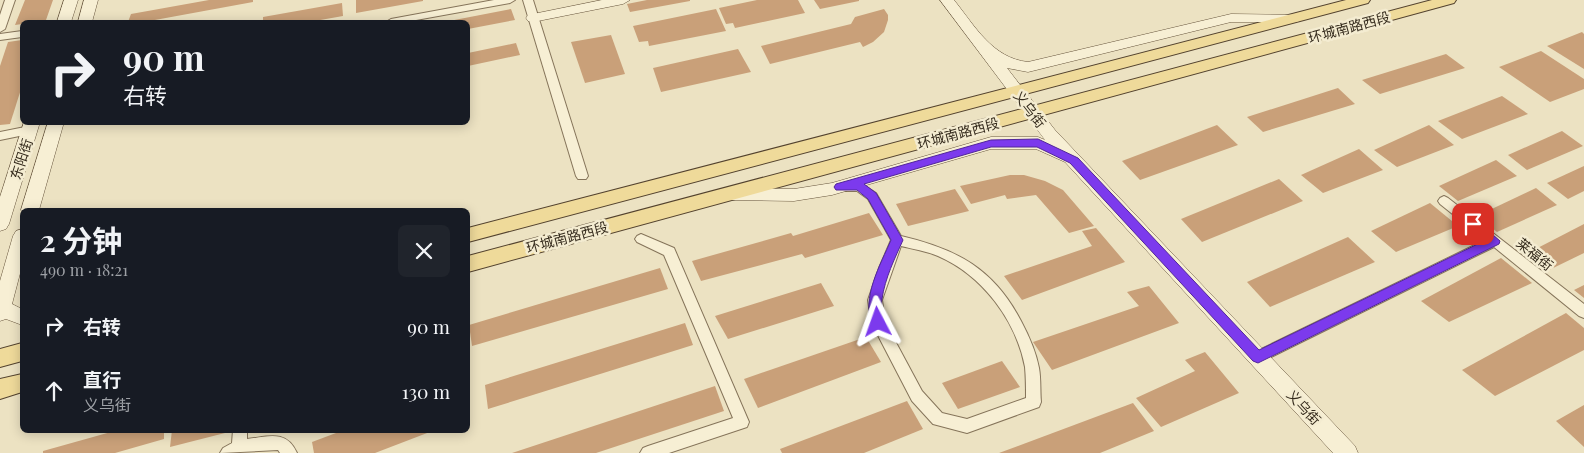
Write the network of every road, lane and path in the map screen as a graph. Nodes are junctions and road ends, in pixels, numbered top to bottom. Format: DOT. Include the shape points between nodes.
graph roads {
  1 [pos="10,0"];
  2 [pos="71,0"];
  3 [pos="91,0"];
  4 [pos="510,0"];
  5 [pos="528,0"];
  6 [pos="623,0"];
  7 [pos="946,0"];
  8 [pos="1363,0"];
  9 [pos="1449,0"];
  10 [pos="533,18"];
  11 [pos="1294,18"];
  12 [pos="65,20"];
  13 [pos="86,20"];
  14 [pos="402,20"];
  15 [pos="0,29"];
  16 [pos="20,34"];
  17 [pos="0,37"];
  18 [pos="982,48"];
  19 [pos="1016,91"];
  20 [pos="1033,113"];
  21 [pos="55,125"];
  22 [pos="31,126"];
  23 [pos="0,136"];
  24 [pos="1074,160"];
  25 [pos="582,176"];
  26 [pos="840,187"];
  27 [pos="728,194"];
  28 [pos="1444,201"];
  29 [pos="31,208"];
  30 [pos="0,224"];
  31 [pos="470,234"];
  32 [pos="641,239"];
  33 [pos="897,240"];
  34 [pos="1494,241"];
  35 [pos="20,243"];
  36 [pos="470,263"];
  37 [pos="1,310"];
  38 [pos="1584,312"];
  39 [pos="20,317"];
  40 [pos="20,353"];
  41 [pos="1258,357"];
  42 [pos="0,358"];
  43 [pos="20,384"];
  44 [pos="0,389"];
  45 [pos="239,433"];
  46 [pos="233,450"];
  47 [pos="289,453"];
  48 [pos="648,453"];
  49 [pos="1347,453"];
  1 -- 15 [label="street"];
  2 -- 12 [label="main road"];
  3 -- 13 [label="main road"];
  4 -- 14 [label="street"];
  5 -- 10 [label="street"];
  6 -- 10 [label="main road"];
  7 -- 18 [label="main road, 义乌街"];
  8 -- 11 [label="main road, 环城南路西段"];
  9 -- 20 [label="main road, 环城南路西段"];
  10 -- 25 [label="street"];
  11 -- 18 [label="main road" via="1231,18 1028,67 1012,65"];
  11 -- 19 [label="main road, 环城南路西段"];
  16 -- 17 [label="street"];
  18 -- 19 [label="main road, 义乌街"];
  19 -- 20 [label="main road, 义乌街"];
  19 -- 31 [label="main road, 环城南路西段"];
  20 -- 24 [label="main road, 义乌街"];
  20 -- 27 [label="main road, 环城南路西段"];
  21 -- 29 [label="main road, 东阳街"];
  22 -- 23 [label="street"];
  22 -- 30 [label="main road, 东阳街"];
  24 -- 26 [label="main road" via="1038,143 991,143"];
  24 -- 41 [label="main road, 义乌街"];
  26 -- 27 [label="main road" via="794,195"];
  26 -- 33 [label="street" via="859,186 872,196"];
  27 -- 36 [label="main road, 环城南路西段"];
  28 -- 34 [label="street, 莱福街"];
  32 -- 48 [label="street" via="669,252 742,422"];
  33 -- 33 [label="street" via="875,300 878,322 917,396 938,419 967,426 1034,402 1031,366 1019,332 992,287 973,269 948,254"];
  34 -- 38 [label="street, 莱福街"];
  34 -- 41 [label="street"];
  35 -- 37 [label="main road"];
  37 -- 39 [label="main road"];
  40 -- 42 [label="main road"];
  41 -- 49 [label="main road, 义乌街"];
  43 -- 44 [label="main road"];
  45 -- 46 [label="street"];
  46 -- 47 [label="street" via="281,443"];
}
